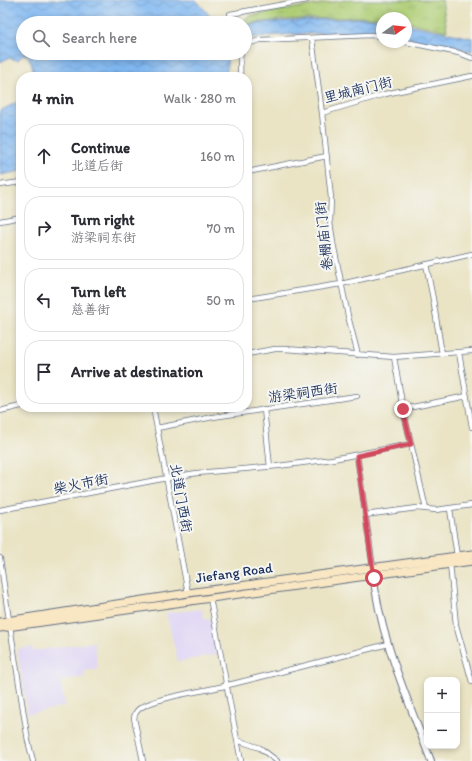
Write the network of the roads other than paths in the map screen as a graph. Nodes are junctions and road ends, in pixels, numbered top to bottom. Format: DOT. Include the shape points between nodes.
graph roads {
  1 [pos="307,0"];
  2 [pos="230,14"];
  3 [pos="376,35"];
  4 [pos="312,38"];
  5 [pos="252,42"];
  6 [pos="412,43"];
  7 [pos="472,58"];
  8 [pos="240,60"];
  9 [pos="240,72"];
  10 [pos="472,76"];
  11 [pos="322,113"];
  12 [pos="327,156"];
  13 [pos="252,171"];
  14 [pos="16,183"];
  15 [pos="0,185"];
  16 [pos="16,218"];
  17 [pos="0,221"];
  18 [pos="472,254"];
  19 [pos="426,264"];
  20 [pos="341,284"];
  21 [pos="252,297"];
  22 [pos="472,351"];
  23 [pos="252,353"];
  24 [pos="459,353"];
  25 [pos="442,354"];
  26 [pos="358,355"];
  27 [pos="394,357"];
  28 [pos="358,396"];
  29 [pos="469,399"];
  30 [pos="16,407"];
  31 [pos="264,409"];
  32 [pos="403,409"];
  33 [pos="0,411"];
  34 [pos="252,411"];
  35 [pos="154,412"];
  36 [pos="245,412"];
  37 [pos="472,427"];
  38 [pos="157,428"];
  39 [pos="411,444"];
  40 [pos="357,456"];
  41 [pos="270,467"];
  42 [pos="167,478"];
  43 [pos="472,505"];
  44 [pos="426,509"];
  45 [pos="450,509"];
  46 [pos="0,510"];
  47 [pos="365,515"];
  48 [pos="472,554"];
  49 [pos="457,556"];
  50 [pos="0,558"];
  51 [pos="472,560"];
  52 [pos="450,564"];
  53 [pos="375,572"];
  54 [pos="188,593"];
  55 [pos="210,598"];
  56 [pos="0,622"];
  57 [pos="10,623"];
  58 [pos="0,628"];
  59 [pos="388,644"];
  60 [pos="472,682"];
  61 [pos="227,686"];
  62 [pos="424,733"];
  63 [pos="237,740"];
  64 [pos="430,749"];
  65 [pos="32,761"];
  66 [pos="143,761"];
  67 [pos="241,761"];
  68 [pos="277,761"];
  69 [pos="431,761"];
  70 [pos="434,761"];
  1 -- 2 [label="street"];
  3 -- 4 [label="street"];
  4 -- 5 [label="street"];
  4 -- 11 [label="street, 里城南门街"];
  6 -- 7 [label="street"];
  8 -- 9 [label="street"];
  10 -- 11 [label="street, 里城南门街" via="385,94"];
  11 -- 12 [label="street, 卷棚庙门街"];
  12 -- 13 [label="street"];
  12 -- 20 [label="street, 卷棚庙门街" via="333,243"];
  14 -- 15 [label="street"];
  16 -- 17 [label="street"];
  18 -- 19 [label="street"];
  19 -- 20 [label="street"];
  19 -- 25 [label="street"];
  20 -- 21 [label="street"];
  20 -- 26 [label="street, 卷棚庙门街"];
  22 -- 24 [label="street"];
  23 -- 26 [label="street" via="285,349"];
  24 -- 25 [label="street"];
  24 -- 29 [label="street"];
  25 -- 27 [label="street"];
  26 -- 27 [label="street"];
  27 -- 32 [label="street"];
  28 -- 31 [label="street, 游梁祠西街"];
  29 -- 32 [label="street"];
  29 -- 37 [label="street"];
  30 -- 33 [label="street"];
  31 -- 34 [label="street, 游梁祠西街"];
  31 -- 41 [label="street"];
  32 -- 39 [label="street"];
  35 -- 38 [label="street, 北道门西街"];
  36 -- 38 [label="street, 游梁祠西街"];
  38 -- 42 [label="street, 北道门西街"];
  39 -- 40 [label="street, 柴火市街"];
  39 -- 44 [label="street"];
  40 -- 41 [label="street, 柴火市街"];
  40 -- 47 [label="street"];
  41 -- 42 [label="street, 柴火市街"];
  42 -- 46 [label="street, 柴火市街"];
  42 -- 54 [label="street, 北道门西街"];
  43 -- 45 [label="street"];
  44 -- 45 [label="street"];
  44 -- 47 [label="street"];
  45 -- 49 [label="street"];
  47 -- 53 [label="street"];
  48 -- 49 [label="main road, Jiefang Road"];
  49 -- 53 [label="main road, Jiefang Road"];
  50 -- 57 [label="street"];
  51 -- 52 [label="main road, Jiefang Road"];
  52 -- 53 [label="main road, Jiefang Road"];
  52 -- 60 [label="street" via="456,626"];
  53 -- 54 [label="main road, Jiefang Road"];
  53 -- 55 [label="main road, Jiefang Road"];
  53 -- 59 [label="street" via="378,603"];
  53 -- 62 [label="street" via="391,643"];
  54 -- 57 [label="main road, Jiefang Road"];
  55 -- 57 [label="main road, Jiefang Road"];
  55 -- 61 [label="street"];
  56 -- 57 [label="main road, Jiefang Road"];
  57 -- 58 [label="main road, Jiefang Road"];
  57 -- 65 [label="street"];
  59 -- 61 [label="street"];
  59 -- 69 [label="street"];
  61 -- 63 [label="street"];
  61 -- 66 [label="street" via="168,698 137,710 134,718"];
  63 -- 67 [label="street"];
  63 -- 68 [label="street" via="260,748"];
  64 -- 70 [label="street"];
}
